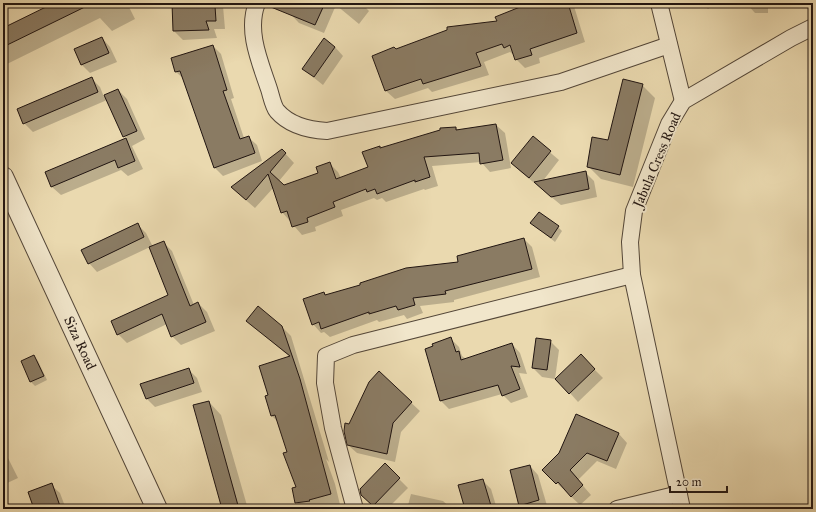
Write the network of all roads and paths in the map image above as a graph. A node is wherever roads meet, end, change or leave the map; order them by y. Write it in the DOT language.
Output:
graph roads {
  1 [pos="257,3"];
  2 [pos="659,3"];
  3 [pos="813,27"];
  4 [pos="669,45"];
  5 [pos="683,101"];
  6 [pos="3,177"];
  7 [pos="632,275"];
  8 [pos="680,501"];
  9 [pos="157,509"];
  10 [pos="355,509"];
  11 [pos="617,509"];
  1 -- 4 [label="street"];
  2 -- 4 [label="street"];
  3 -- 5 [label="street, Jabula Cress Road"];
  4 -- 5 [label="street"];
  5 -- 7 [label="street, Jabula Cress Road"];
  6 -- 9 [label="street, Siza Road"];
  7 -- 8 [label="street, Jabula Cress Road"];
  7 -- 10 [label="street"];
  8 -- 11 [label="street"];
}
